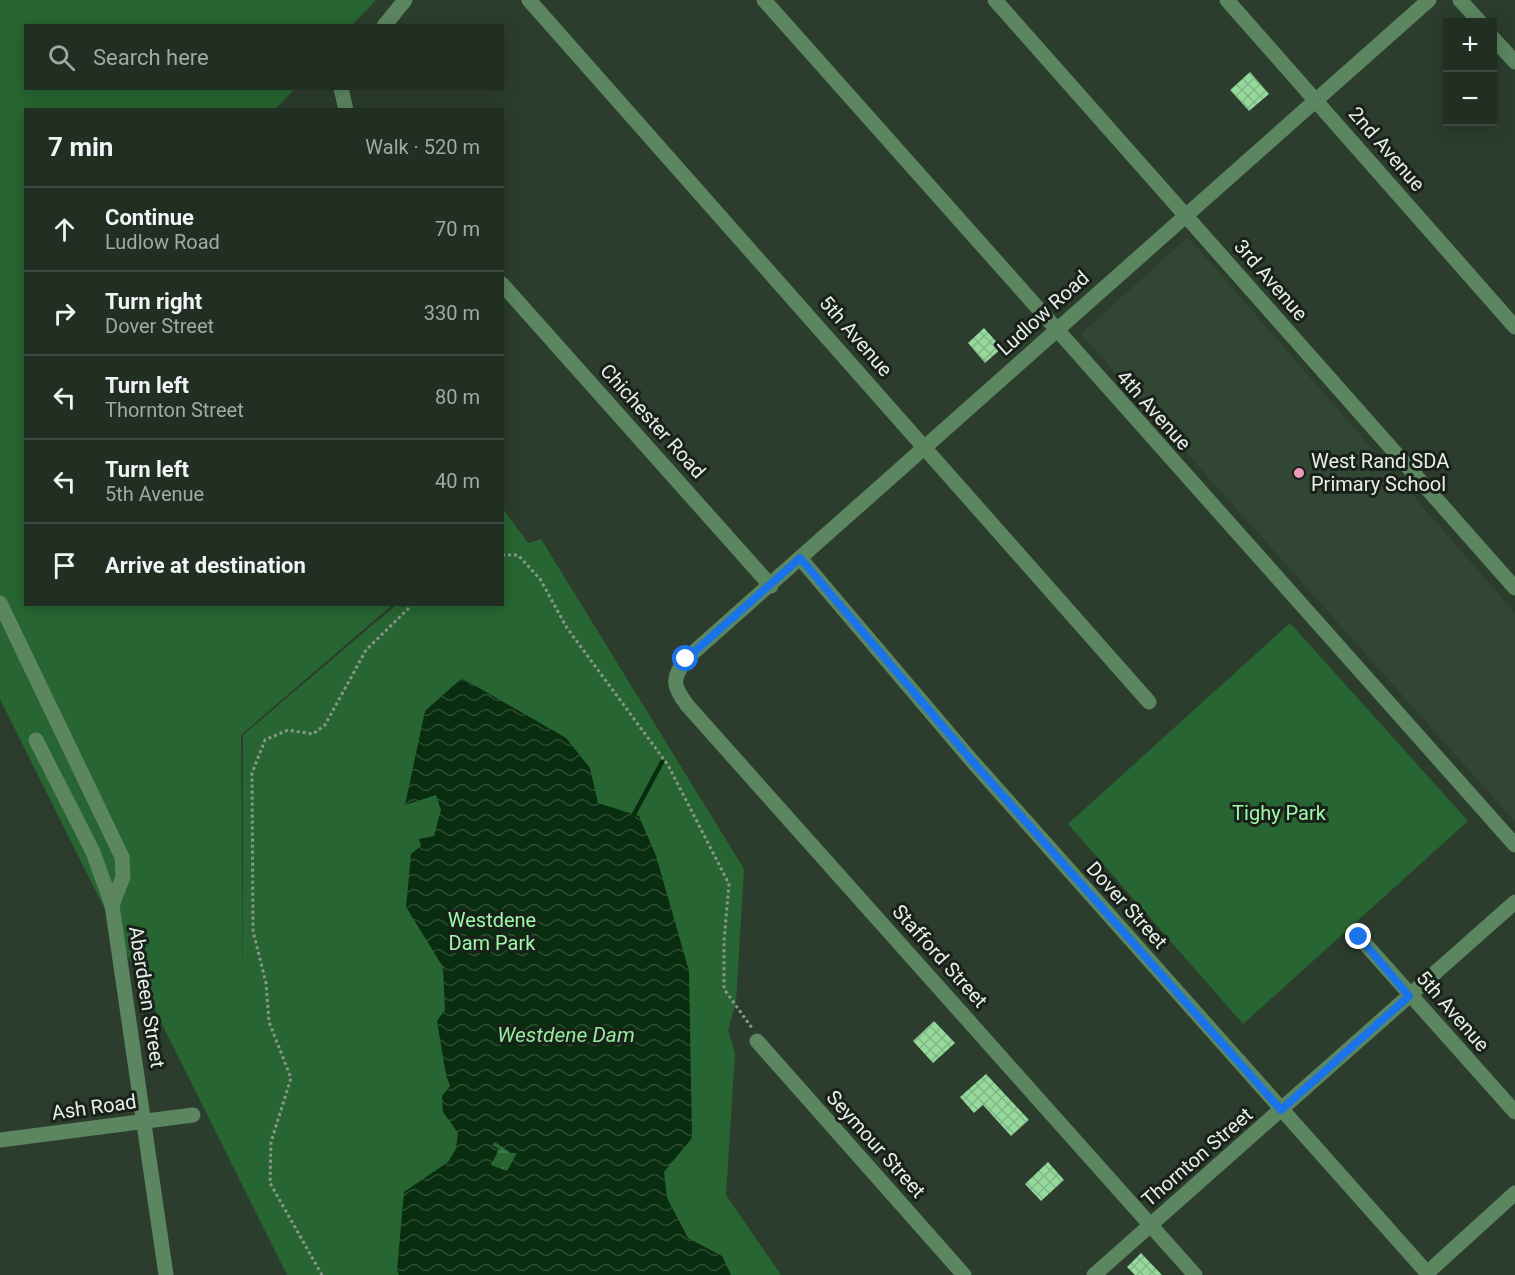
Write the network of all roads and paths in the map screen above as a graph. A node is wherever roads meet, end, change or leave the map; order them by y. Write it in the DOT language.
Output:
graph roads {
  1 [pos="405,0"];
  2 [pos="529,0"];
  3 [pos="764,0"];
  4 [pos="995,0"];
  5 [pos="1227,0"];
  6 [pos="1429,0"];
  7 [pos="1460,0"];
  8 [pos="1476,18"];
  9 [pos="386,24"];
  10 [pos="1497,42"];
  11 [pos="1515,62"];
  12 [pos="341,90"];
  13 [pos="1315,99"];
  14 [pos="346,108"];
  15 [pos="1186,216"];
  16 [pos="504,286"];
  17 [pos="1515,327"];
  18 [pos="1055,331"];
  19 [pos="926,446"];
  20 [pos="504,555"];
  21 [pos="800,558"];
  22 [pos="771,586"];
  23 [pos="1515,588"];
  24 [pos="0,603"];
  25 [pos="411,606"];
  26 [pos="686,659"];
  27 [pos="1149,702"];
  28 [pos="36,740"];
  29 [pos="1515,845"];
  30 [pos="1515,902"];
  31 [pos="112,905"];
  32 [pos="1359,937"];
  33 [pos="1409,996"];
  34 [pos="757,1041"];
  35 [pos="1281,1110"];
  36 [pos="1515,1112"];
  37 [pos="193,1115"];
  38 [pos="145,1121"];
  39 [pos="0,1140"];
  40 [pos="1515,1193"];
  41 [pos="1150,1225"];
  42 [pos="1428,1274"];
  43 [pos="166,1275"];
  44 [pos="322,1275"];
  45 [pos="964,1275"];
  46 [pos="1094,1275"];
  47 [pos="1195,1275"];
  1 -- 9 [label="street"];
  2 -- 19 [label="street, 5th Avenue"];
  3 -- 18 [label="street, 4th Avenue"];
  4 -- 15 [label="street, 3rd Avenue"];
  5 -- 13 [label="street, 2nd Avenue"];
  6 -- 13 [label="street, Ludlow Road"];
  7 -- 8 [label="street"];
  10 -- 11 [label="street"];
  12 -- 14 [label="street"];
  13 -- 15 [label="street, Ludlow Road"];
  13 -- 17 [label="street, 2nd Avenue"];
  15 -- 18 [label="street, Ludlow Road"];
  15 -- 23 [label="street, 3rd Avenue"];
  16 -- 22 [label="street, Chichester Road"];
  18 -- 19 [label="street, Ludlow Road"];
  18 -- 29 [label="street, 4th Avenue"];
  19 -- 21 [label="street, Ludlow Road"];
  19 -- 27 [label="street, 5th Avenue"];
  20 -- 34 [label="path"];
  21 -- 22 [label="street, Ludlow Road"];
  21 -- 35 [label="street, Dover Street"];
  22 -- 26 [label="street, Ludlow Road"];
  24 -- 31 [label="street"];
  25 -- 44 [label="path"];
  26 -- 41 [label="street, Stafford Street"];
  28 -- 31 [label="street, Aberdeen Street"];
  30 -- 33 [label="street, Thornton Street"];
  31 -- 38 [label="street, Aberdeen Street"];
  32 -- 33 [label="street, 5th Avenue"];
  33 -- 35 [label="street, Thornton Street"];
  33 -- 36 [label="street, 5th Avenue"];
  34 -- 45 [label="street, Seymour Street"];
  35 -- 41 [label="street, Thornton Street"];
  35 -- 42 [label="street, Dover Street"];
  37 -- 38 [label="street, Ash Road"];
  38 -- 39 [label="street, Ash Road"];
  38 -- 43 [label="street, Aberdeen Street"];
  40 -- 42 [label="street"];
  41 -- 46 [label="street, Thornton Street"];
  41 -- 47 [label="street, Stafford Street"];
}
